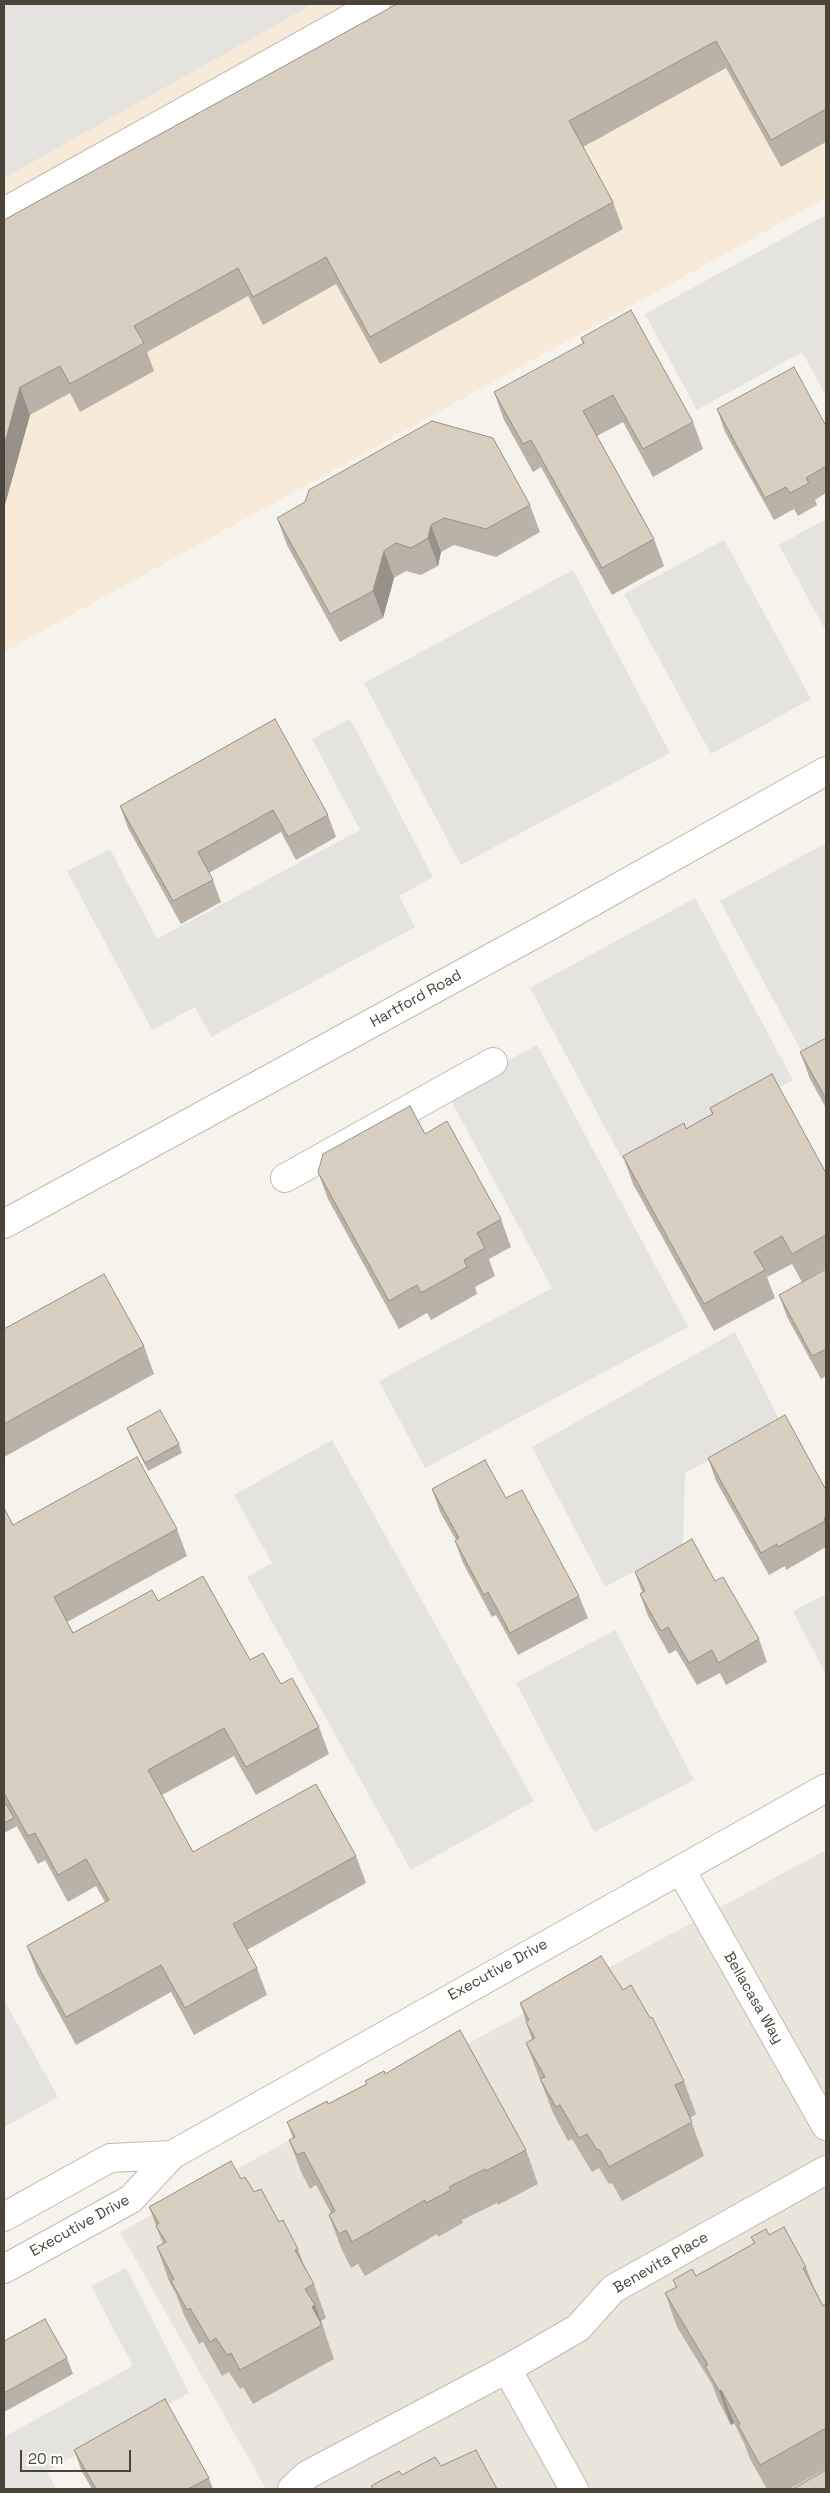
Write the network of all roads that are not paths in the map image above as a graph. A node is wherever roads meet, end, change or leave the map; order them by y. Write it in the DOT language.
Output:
graph roads {
  1 [pos="376,4"];
  2 [pos="4,212"];
  3 [pos="826,771"];
  4 [pos="493,1062"];
  5 [pos="285,1178"];
  6 [pos="4,1224"];
  7 [pos="826,1788"];
  8 [pos="680,1870"];
  9 [pos="826,2126"];
  10 [pos="172,2155"];
  11 [pos="826,2170"];
  12 [pos="4,2217"];
  13 [pos="4,2269"];
  14 [pos="507,2369"];
  15 [pos="292,2489"];
  16 [pos="574,2489"];
  1 -- 2 [label="street"];
  3 -- 6 [label="street, Hartford Road"];
  4 -- 5 [label="street"];
  7 -- 8 [label="street, Executive Drive"];
  8 -- 9 [label="street, Bellacasa Way"];
  8 -- 10 [label="street, Executive Drive"];
  10 -- 12 [label="street, Executive Drive"];
  10 -- 13 [label="street, Executive Drive"];
  11 -- 14 [label="street, Benevita Place"];
  14 -- 15 [label="street, Benevita Place"];
  14 -- 16 [label="street"];
}
